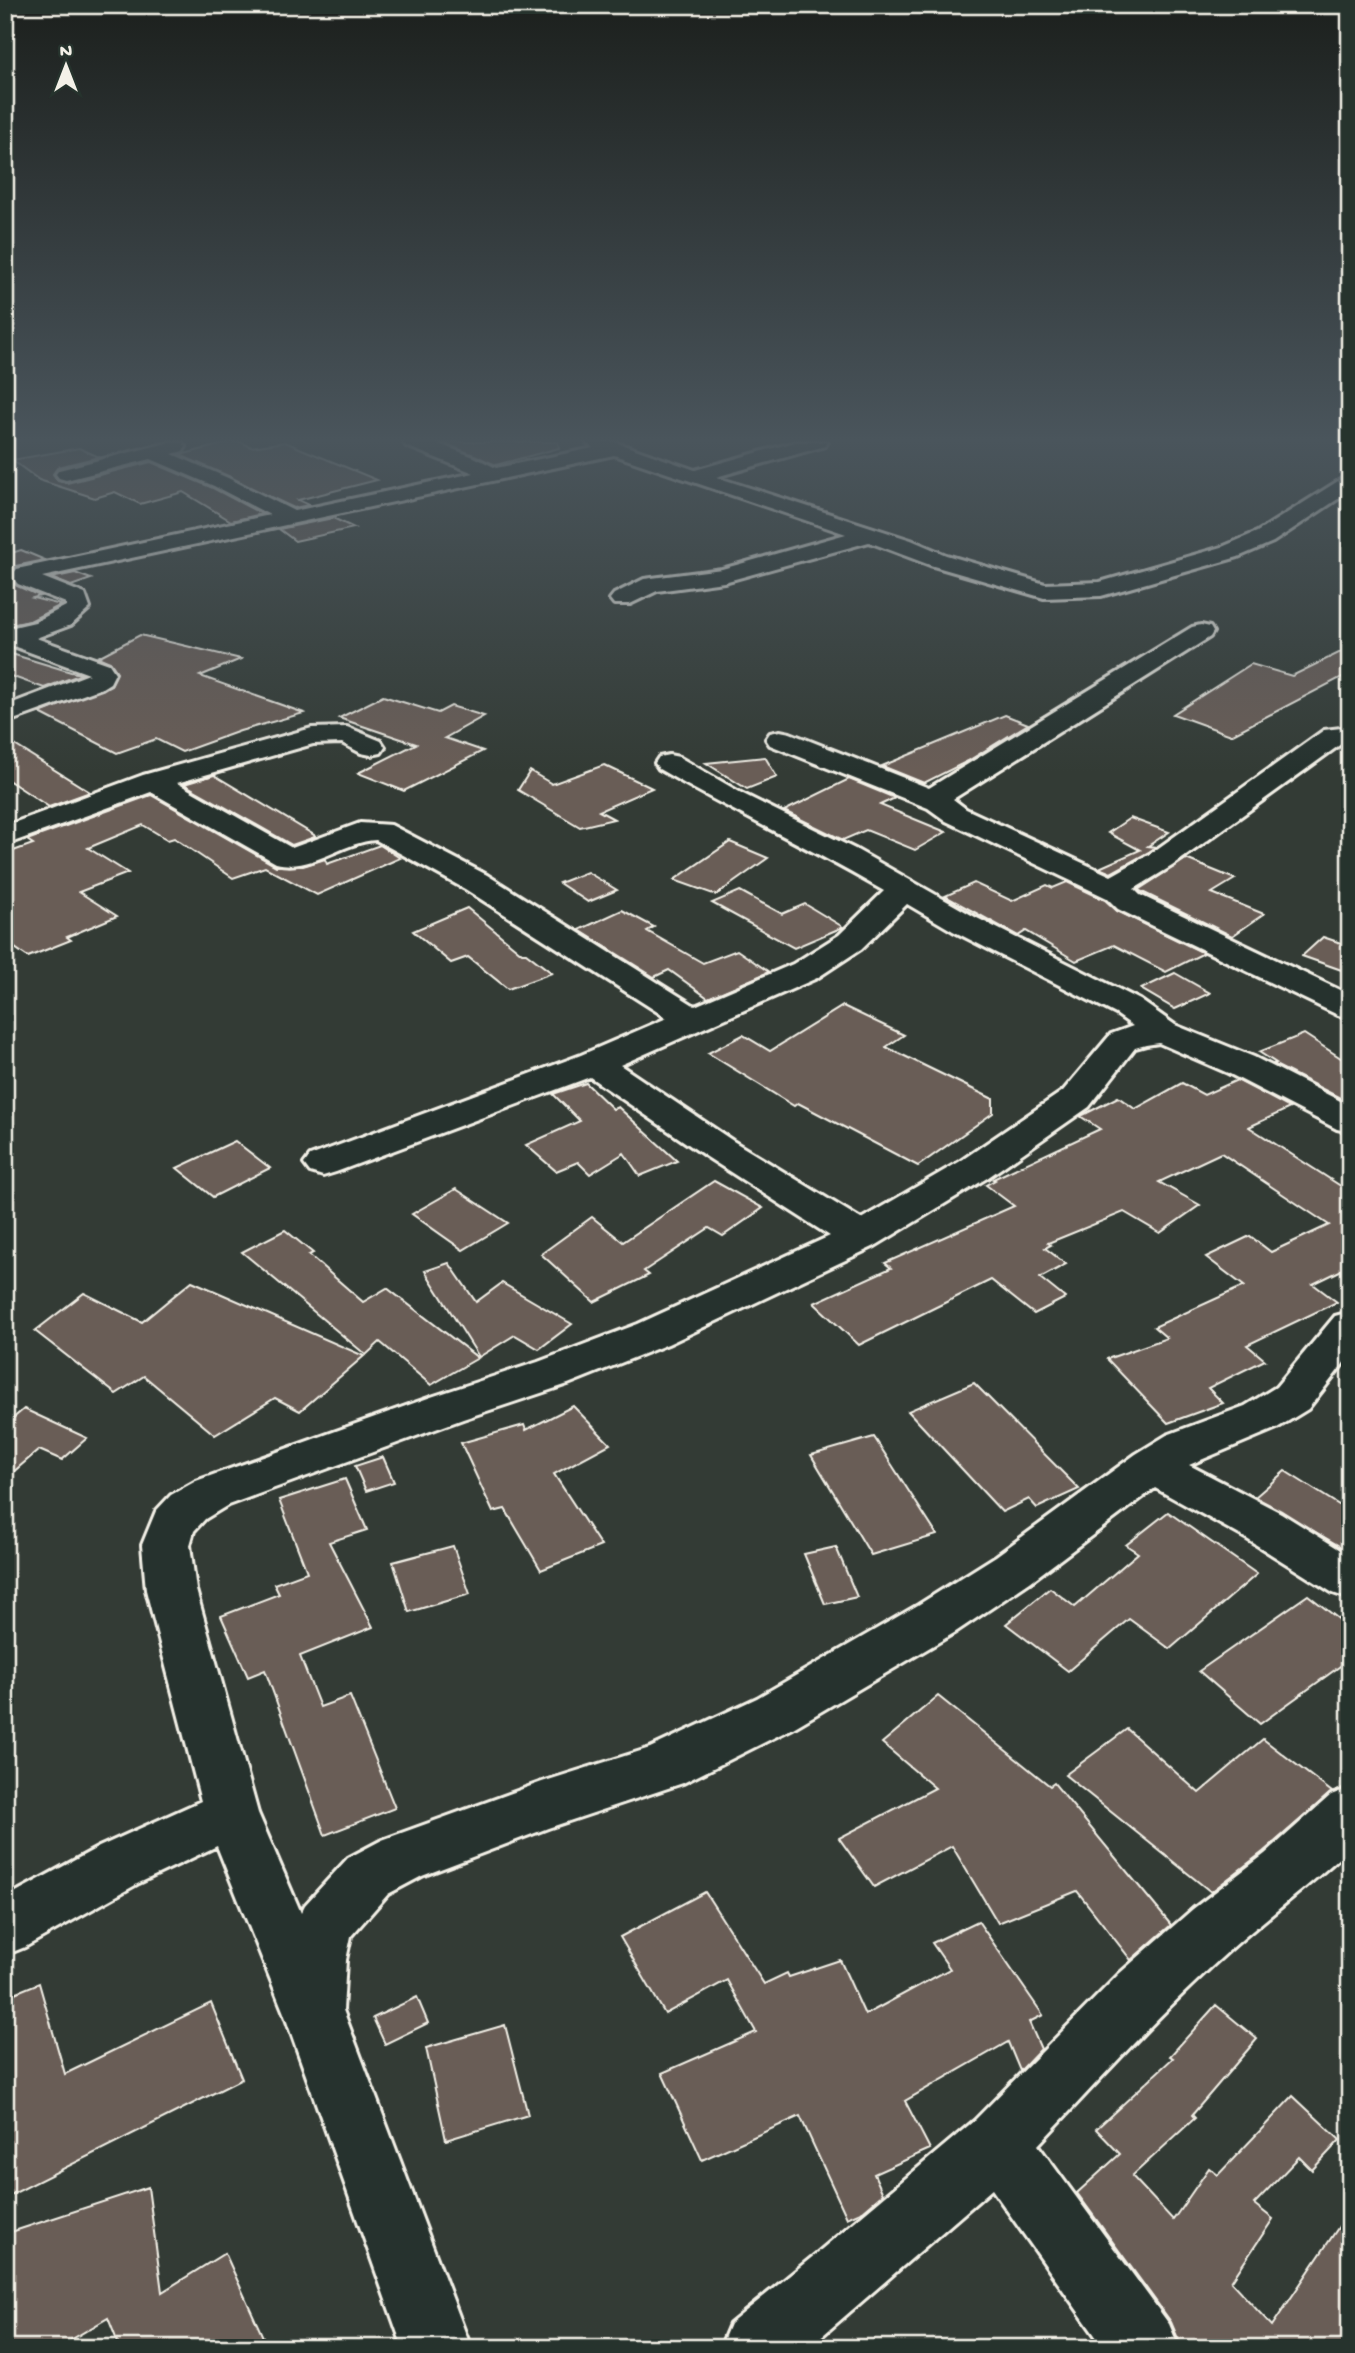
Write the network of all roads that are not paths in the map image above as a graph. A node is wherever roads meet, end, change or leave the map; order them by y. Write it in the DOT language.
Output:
graph roads {
  1 [pos="128,552"];
  2 [pos="807,552"];
  3 [pos="918,552"];
  4 [pos="1230,552"];
  5 [pos="622,599"];
  6 [pos="1201,632"];
  7 [pos="7,636"];
  8 [pos="5,715"];
  9 [pos="1348,733"];
  10 [pos="780,739"];
  11 [pos="371,747"];
  12 [pos="669,763"];
  13 [pos="153,781"];
  14 [pos="939,802"];
  15 [pos="5,836"];
  16 [pos="904,889"];
  17 [pos="1118,891"];
  18 [pos="1350,1007"];
  19 [pos="693,1020"];
  20 [pos="1163,1032"];
  21 [pos="594,1063"];
  22 [pos="1350,1121"];
  23 [pos="323,1164"];
  24 [pos="861,1237"];
  25 [pos="1350,1326"];
  26 [pos="1152,1466"];
  27 [pos="1350,1580"];
  28 [pos="1350,1812"];
  29 [pos="231,1813"];
  30 [pos="5,1928"];
  31 [pos="314,2013"];
  32 [pos="997,2142"];
  33 [pos="437,2348"];
  34 [pos="754,2348"];
  35 [pos="1145,2348"];
  1 -- 7 [label="street"];
  2 -- 5 [label="street"];
  3 -- 4 [label="street"];
  6 -- 14 [label="street"];
  7 -- 8 [label="street"];
  9 -- 17 [label="street"];
  10 -- 14 [label="street"];
  11 -- 13 [label="street"];
  12 -- 16 [label="street"];
  13 -- 15 [label="street"];
  13 -- 19 [label="street"];
  14 -- 17 [label="street"];
  16 -- 19 [label="street"];
  16 -- 20 [label="street"];
  17 -- 18 [label="street"];
  19 -- 21 [label="street"];
  20 -- 22 [label="street"];
  20 -- 24 [label="street"];
  21 -- 23 [label="street"];
  21 -- 24 [label="street"];
  24 -- 29 [label="street"];
  25 -- 26 [label="street"];
  26 -- 27 [label="street"];
  26 -- 31 [label="street"];
  28 -- 32 [label="street"];
  29 -- 30 [label="street"];
  29 -- 31 [label="street"];
  31 -- 33 [label="street"];
  32 -- 34 [label="street"];
  32 -- 35 [label="street"];
}
